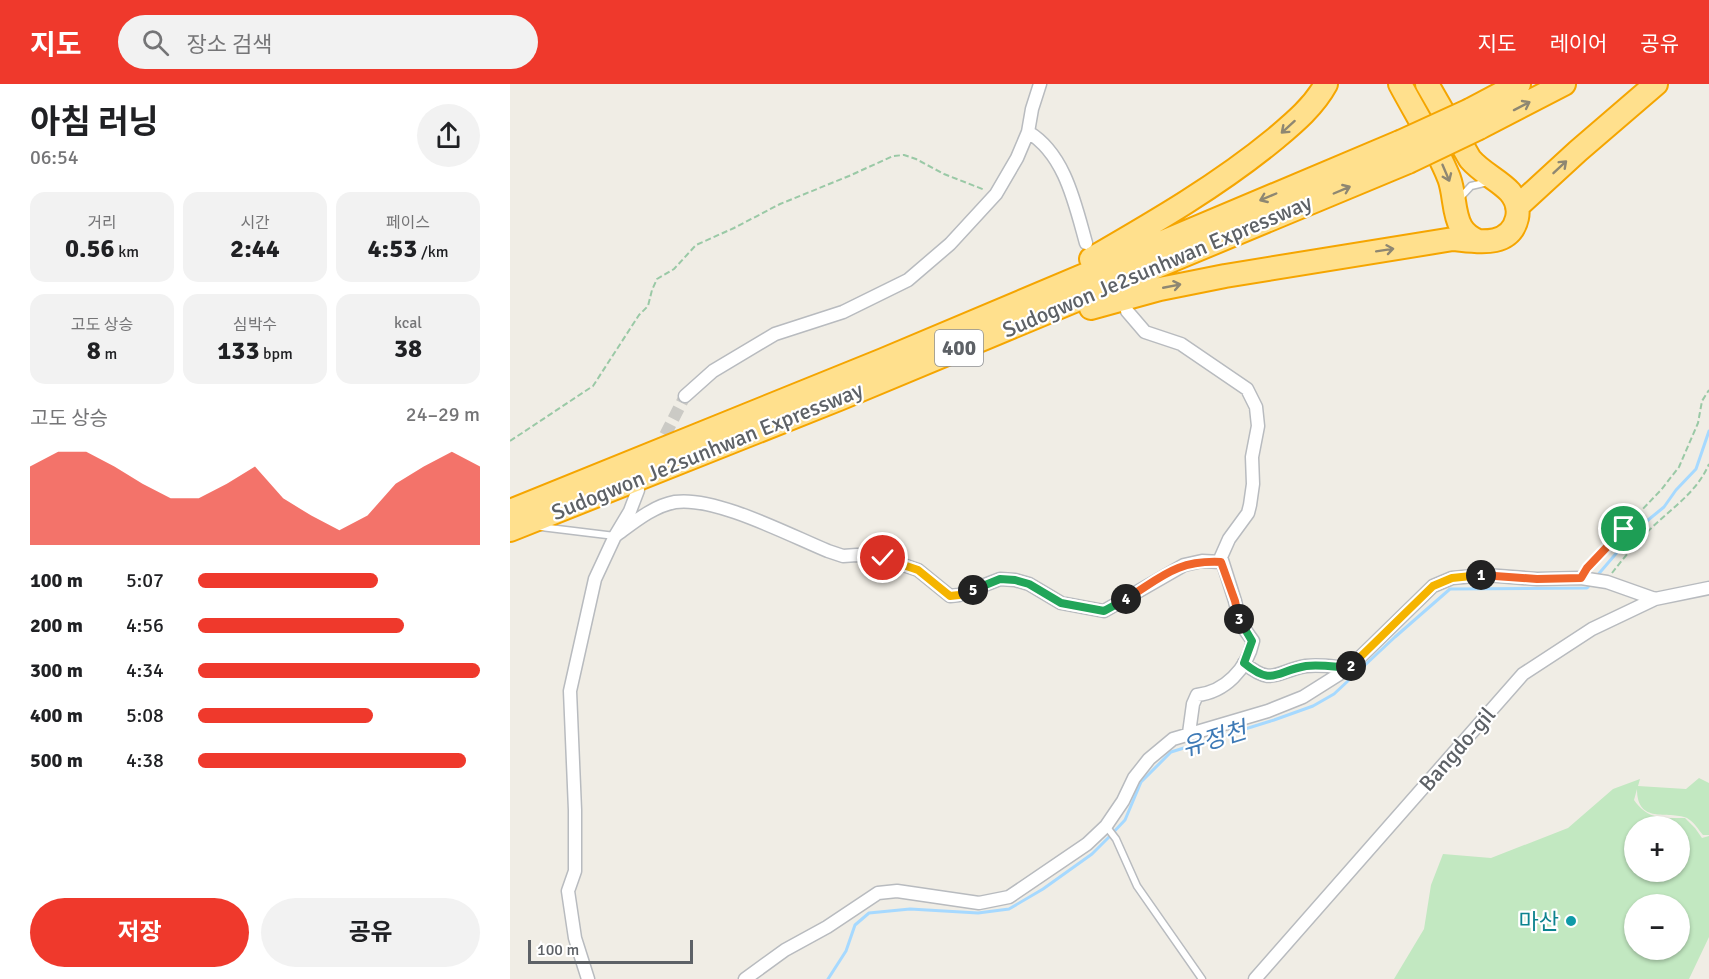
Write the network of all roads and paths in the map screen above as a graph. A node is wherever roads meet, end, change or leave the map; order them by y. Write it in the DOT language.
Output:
graph roads {
  1 [pos="1040,84"];
  2 [pos="1326,84"];
  3 [pos="1400,84"];
  4 [pos="1427,84"];
  5 [pos="1519,84"];
  6 [pos="1564,84"];
  7 [pos="1656,84"];
  8 [pos="1474,119"];
  9 [pos="1028,132"];
  10 [pos="1500,184"];
  11 [pos="996,194"];
  12 [pos="1517,207"];
  13 [pos="1456,210"];
  14 [pos="1478,241"];
  15 [pos="1086,243"];
  16 [pos="1127,311"];
  17 [pos="890,367"];
  18 [pos="1709,390"];
  19 [pos="685,396"];
  20 [pos="510,441"];
  21 [pos="1709,464"];
  22 [pos="638,490"];
  23 [pos="510,511"];
  24 [pos="541,527"];
  25 [pos="510,530"];
  26 [pos="615,536"];
  27 [pos="1221,562"];
  28 [pos="1584,578"];
  29 [pos="1604,581"];
  30 [pos="1709,588"];
  31 [pos="1655,599"];
  32 [pos="1244,663"];
  33 [pos="1349,668"];
  34 [pos="1189,734"];
  35 [pos="1106,826"];
  36 [pos="588,979"];
  37 [pos="746,979"];
  38 [pos="1202,979"];
  39 [pos="1255,979"];
  1 -- 9 [label="street"];
  2 -- 17 [label="highway, one-way"];
  3 -- 13 [label="highway, one-way"];
  4 -- 10 [label="highway"];
  5 -- 8 [label="highway, Sudogwon Je2sunhwan Expressway / 400"];
  8 -- 6 [label="highway, Sudogwon Je2sunhwan Expressway / 400, one-way"];
  12 -- 7 [label="highway, one-way"];
  8 -- 17 [label="highway, Sudogwon Je2sunhwan Expressway / 400, bridge"];
  9 -- 11 [label="street"];
  9 -- 15 [label="street"];
  10 -- 12 [label="highway"];
  10 -- 13 [label="lane"];
  11 -- 19 [label="street"];
  11 -- 20 [label="path"];
  12 -- 14 [label="highway"];
  13 -- 14 [label="highway"];
  17 -- 14 [label="highway, one-way"];
  16 -- 27 [label="street"];
  17 -- 23 [label="highway, Sudogwon Je2sunhwan Expressway / 400"];
  17 -- 25 [label="highway, Sudogwon Je2sunhwan Expressway / 400"];
  18 -- 28 [label="path"];
  21 -- 29 [label="path"];
  22 -- 26 [label="street"];
  24 -- 26 [label="lane"];
  26 -- 27 [label="street"];
  26 -- 36 [label="street"];
  27 -- 32 [label="street"];
  28 -- 29 [label="street"];
  28 -- 33 [label="street"];
  29 -- 31 [label="street"];
  30 -- 31 [label="street, Bangdo-gil"];
  31 -- 39 [label="street, Bangdo-gil"];
  32 -- 33 [label="street"];
  32 -- 34 [label="street"];
  33 -- 34 [label="street"];
  34 -- 35 [label="street"];
  35 -- 37 [label="street"];
  35 -- 38 [label="lane"];
}
